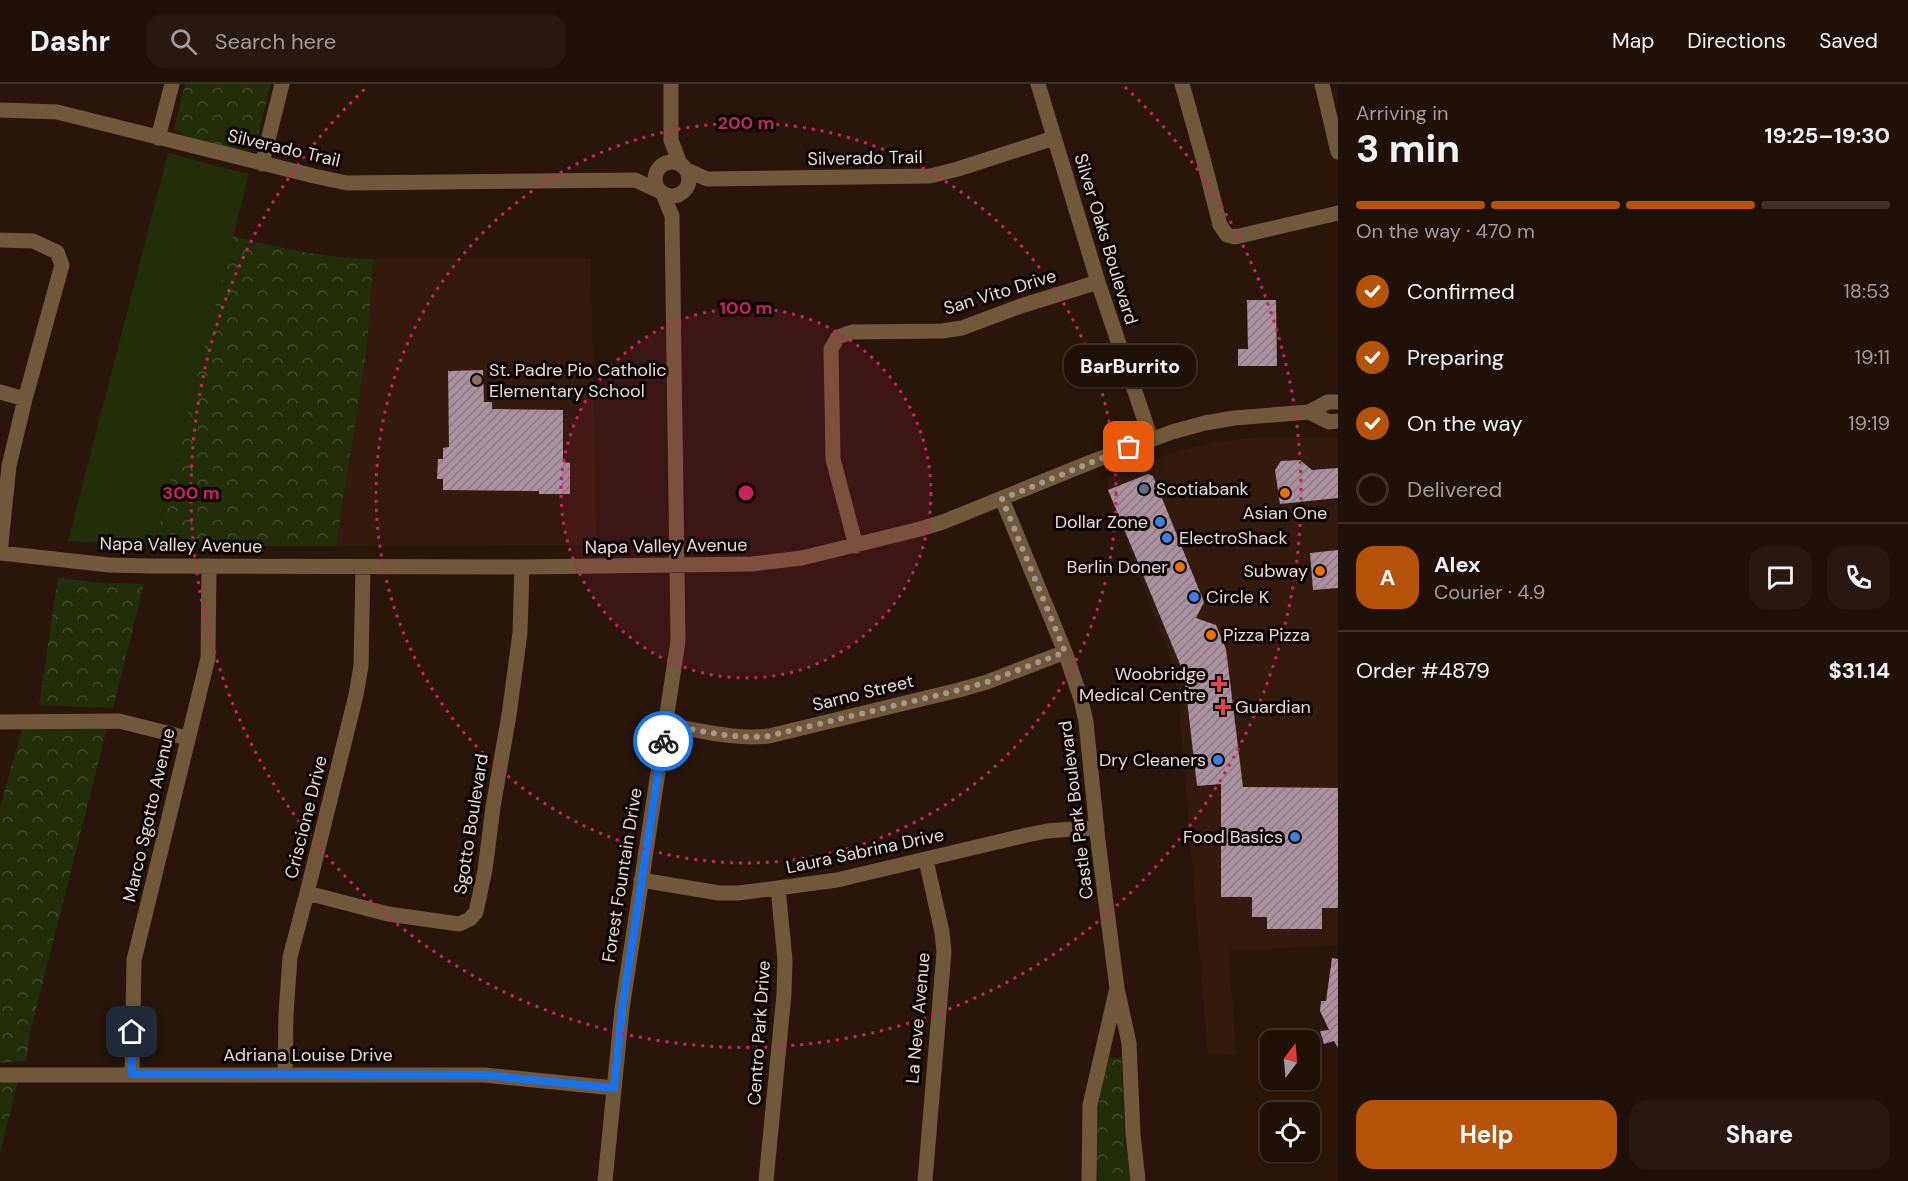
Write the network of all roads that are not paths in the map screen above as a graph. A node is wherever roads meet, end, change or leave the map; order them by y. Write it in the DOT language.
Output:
graph roads {
  1 [pos="172,84"];
  2 [pos="282,84"];
  3 [pos="671,84"];
  4 [pos="1038,84"];
  5 [pos="1182,84"];
  6 [pos="1322,84"];
  7 [pos="0,110"];
  8 [pos="158,138"];
  9 [pos="1054,138"];
  10 [pos="671,140"];
  11 [pos="1338,152"];
  12 [pos="262,164"];
  13 [pos="660,167"];
  14 [pos="683,167"];
  15 [pos="707,179"];
  16 [pos="635,180"];
  17 [pos="684,191"];
  18 [pos="661,192"];
  19 [pos="1338,213"];
  20 [pos="672,216"];
  21 [pos="0,240"];
  22 [pos="1098,282"];
  23 [pos="0,392"];
  24 [pos="25,399"];
  25 [pos="1338,402"];
  26 [pos="1309,412"];
  27 [pos="1338,422"];
  28 [pos="1151,439"];
  29 [pos="1002,499"];
  30 [pos="855,546"];
  31 [pos="0,553"];
  32 [pos="677,565"];
  33 [pos="209,567"];
  34 [pos="363,567"];
  35 [pos="522,567"];
  36 [pos="1065,652"];
  37 [pos="0,722"];
  38 [pos="666,725"];
  39 [pos="187,738"];
  40 [pos="1096,827"];
  41 [pos="926,860"];
  42 [pos="641,880"];
  43 [pos="778,888"];
  44 [pos="307,893"];
  45 [pos="1117,988"];
  46 [pos="132,1074"];
  47 [pos="0,1075"];
  48 [pos="285,1075"];
  49 [pos="614,1088"];
  50 [pos="605,1181"];
  51 [pos="766,1181"];
  52 [pos="925,1181"];
  53 [pos="1089,1181"];
  54 [pos="1138,1181"];
  1 -- 8 [label="street"];
  2 -- 12 [label="street"];
  3 -- 10 [label="street"];
  4 -- 9 [label="street, Silver Oaks Boulevard"];
  5 -- 19 [label="street"];
  6 -- 11 [label="street"];
  7 -- 8 [label="street, Silverado Trail"];
  8 -- 12 [label="street, Silverado Trail"];
  9 -- 15 [label="street, Silverado Trail"];
  9 -- 22 [label="street, Silver Oaks Boulevard"];
  10 -- 13 [label="street"];
  10 -- 14 [label="street"];
  12 -- 16 [label="street, Silverado Trail"];
  13 -- 14 [label="street"];
  13 -- 16 [label="street, Silverado Trail"];
  13 -- 18 [label="street"];
  14 -- 15 [label="street, Silverado Trail"];
  14 -- 17 [label="street"];
  15 -- 17 [label="street, Silverado Trail"];
  16 -- 18 [label="street, Silverado Trail"];
  17 -- 18 [label="street"];
  17 -- 20 [label="street, Forest Fountain Drive"];
  18 -- 20 [label="street, Forest Fountain Drive"];
  20 -- 32 [label="street, Forest Fountain Drive"];
  21 -- 24 [label="street"];
  22 -- 28 [label="street, Silver Oaks Boulevard"];
  22 -- 30 [label="street, San Vito Drive"];
  23 -- 24 [label="street"];
  24 -- 31 [label="street"];
  25 -- 26 [label="street, Napa Valley Avenue"];
  26 -- 27 [label="street, Napa Valley Avenue"];
  26 -- 28 [label="street, Napa Valley Avenue"];
  28 -- 29 [label="street, Napa Valley Avenue"];
  29 -- 30 [label="street, Napa Valley Avenue"];
  29 -- 36 [label="street, Castle Park Boulevard"];
  30 -- 32 [label="street, Napa Valley Avenue"];
  31 -- 33 [label="street, Napa Valley Avenue"];
  32 -- 35 [label="street, Napa Valley Avenue"];
  32 -- 38 [label="street, Forest Fountain Drive"];
  33 -- 34 [label="street, Napa Valley Avenue"];
  33 -- 39 [label="street, Marco Sgotto Avenue"];
  34 -- 35 [label="street, Napa Valley Avenue"];
  34 -- 44 [label="street, Criscione Drive"];
  35 -- 44 [label="street, Sgotto Boulevard"];
  36 -- 38 [label="street, Sarno Street"];
  36 -- 40 [label="street, Castle Park Boulevard"];
  37 -- 39 [label="street"];
  38 -- 42 [label="street, Forest Fountain Drive"];
  39 -- 46 [label="street, Marco Sgotto Avenue"];
  40 -- 41 [label="street, Laura Sabrina Drive"];
  40 -- 45 [label="street, Castle Park Boulevard"];
  41 -- 43 [label="street, Laura Sabrina Drive"];
  41 -- 52 [label="street, La Neve Avenue"];
  42 -- 43 [label="street, Laura Sabrina Drive"];
  42 -- 49 [label="street, Forest Fountain Drive"];
  43 -- 51 [label="street, Centro Park Drive"];
  44 -- 48 [label="street, Criscione Drive"];
  45 -- 53 [label="street, Castle Park Boulevard"];
  45 -- 54 [label="street, Castle Park Boulevard"];
  46 -- 47 [label="street, Adriana Louise Drive"];
  46 -- 48 [label="street, Adriana Louise Drive"];
  48 -- 49 [label="street, Adriana Louise Drive"];
  49 -- 50 [label="street, Forest Fountain Drive"];
}
